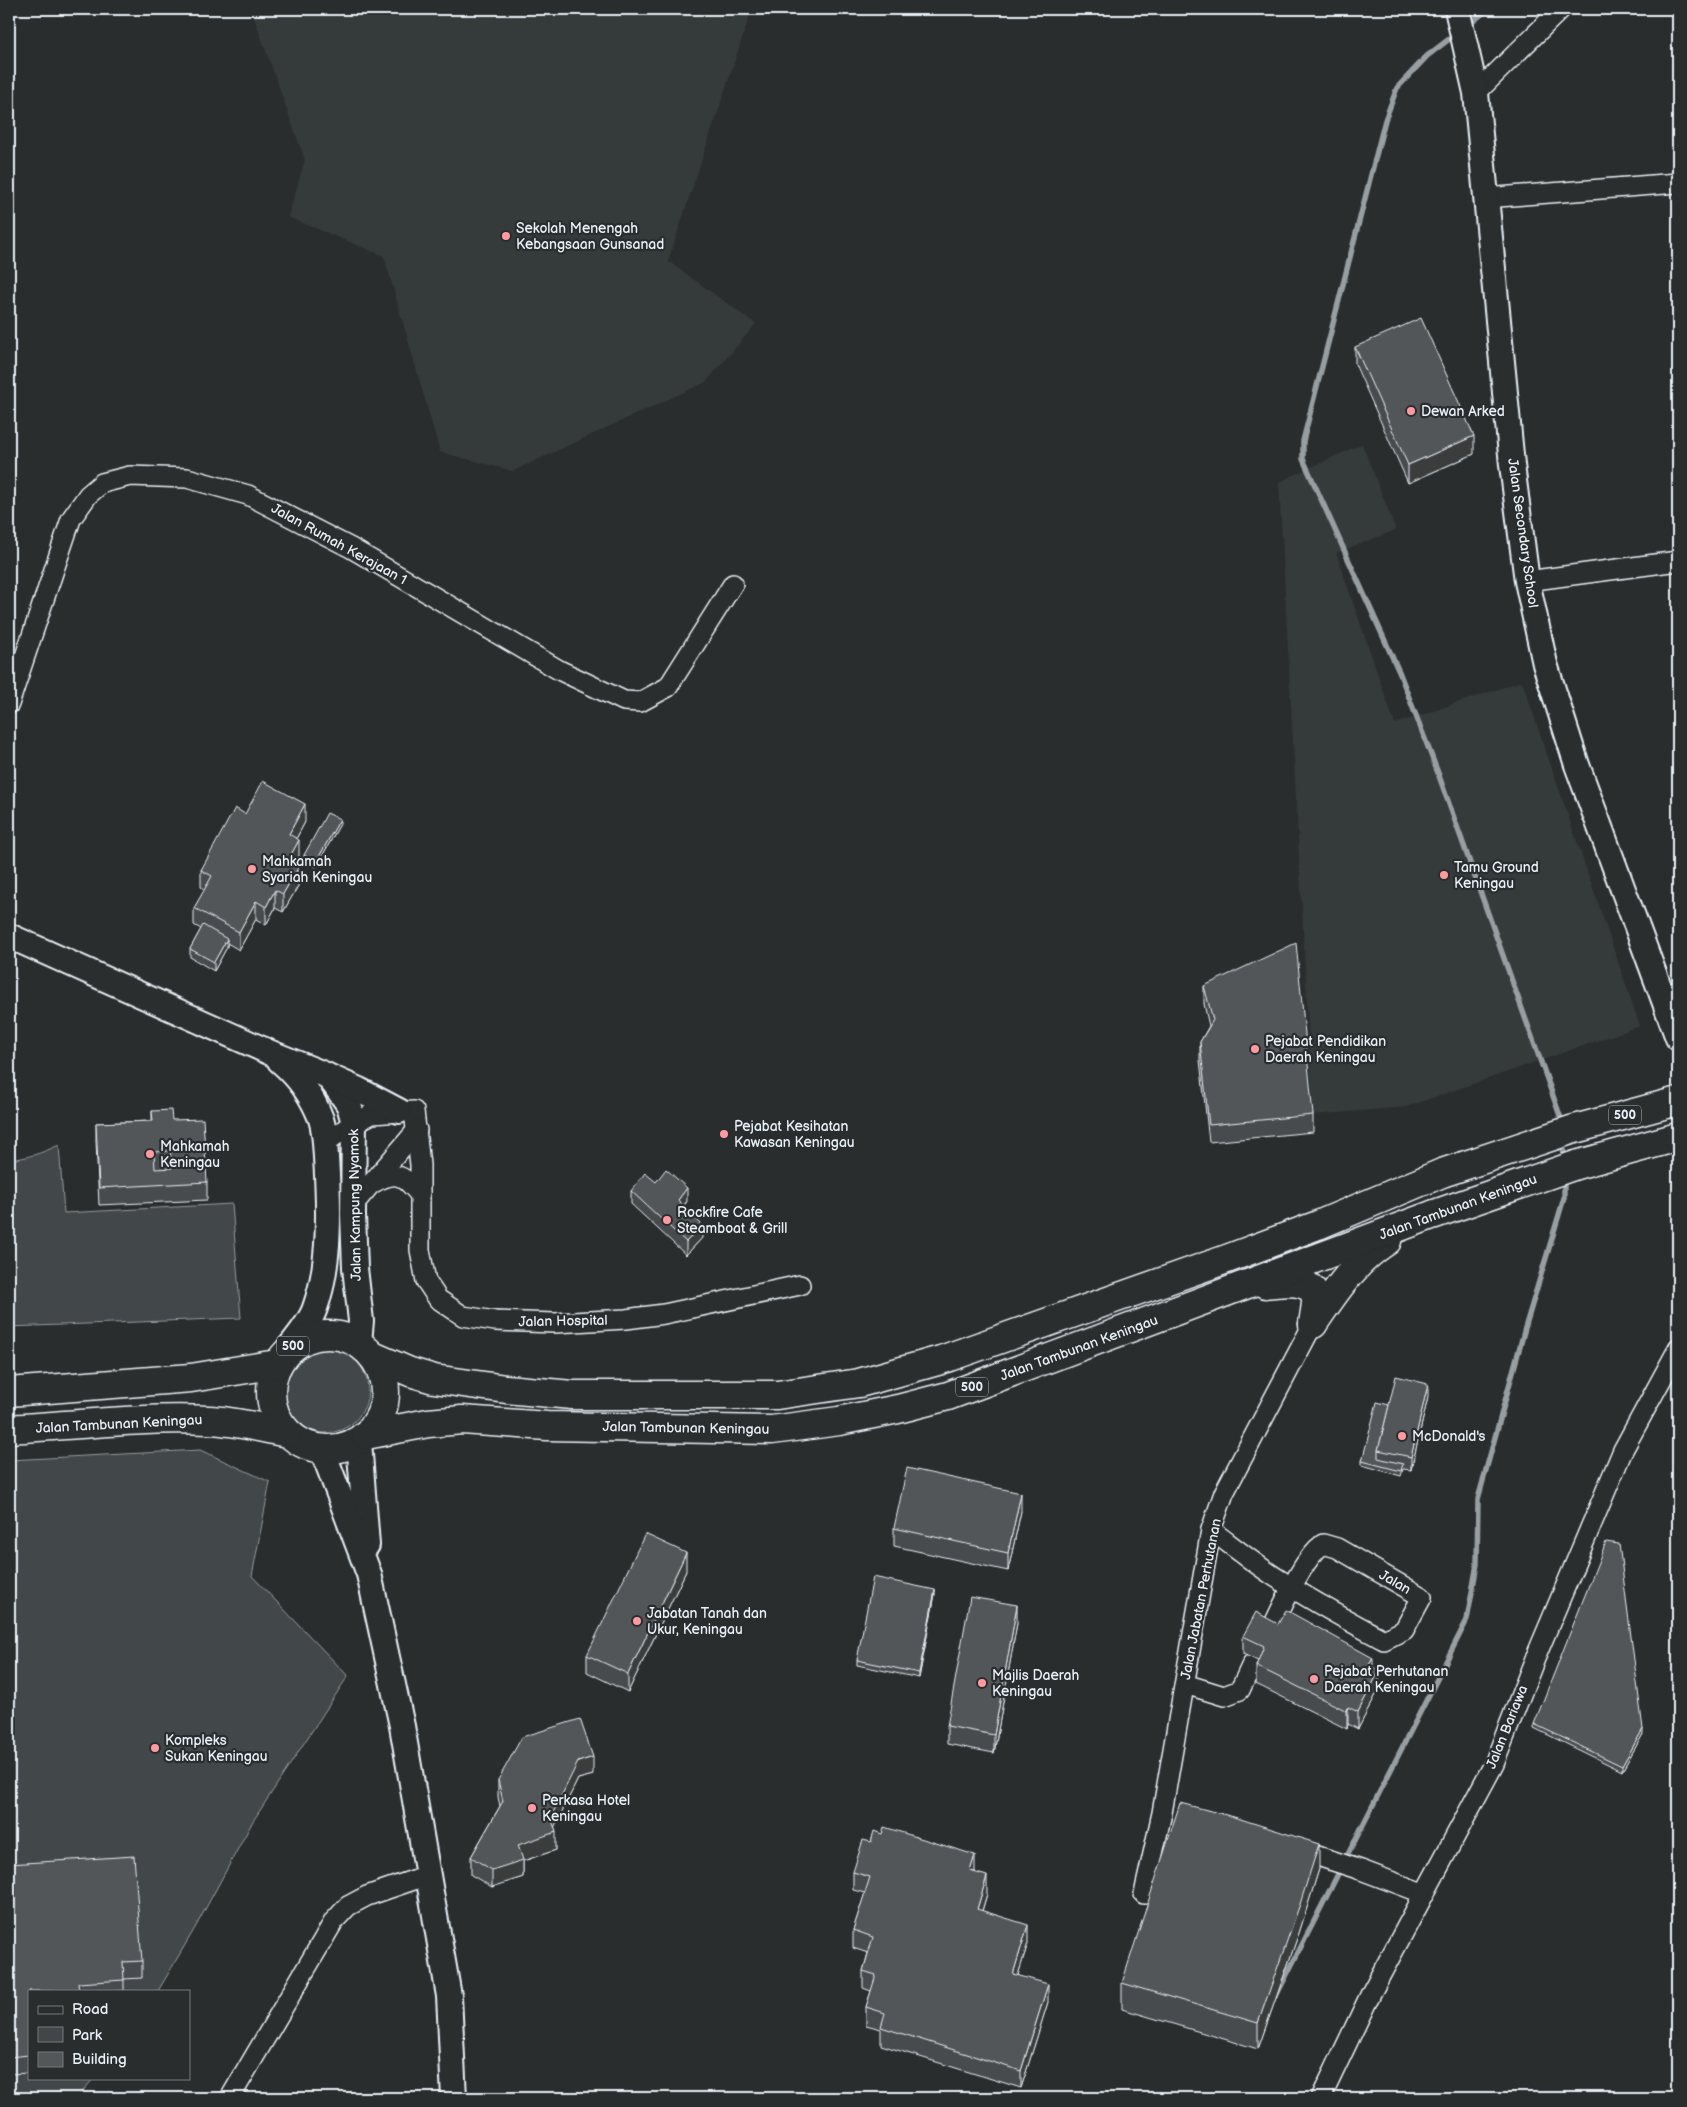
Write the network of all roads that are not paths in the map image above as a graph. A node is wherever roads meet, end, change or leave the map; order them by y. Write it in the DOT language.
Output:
graph roads {
  1 [pos="1457,9"];
  2 [pos="1561,9"];
  3 [pos="1474,82"];
  4 [pos="1678,183"];
  5 [pos="1485,198"];
  6 [pos="1678,561"];
  7 [pos="1527,581"];
  8 [pos="733,584"];
  9 [pos="9,704"];
  10 [pos="9,936"];
  11 [pos="1678,1038"];
  12 [pos="271,1053"];
  13 [pos="326,1075"];
  14 [pos="1678,1100"];
  15 [pos="410,1117"];
  16 [pos="354,1124"];
  17 [pos="1678,1137"];
  18 [pos="325,1143"];
  19 [pos="372,1182"];
  20 [pos="420,1195"];
  21 [pos="353,1205"];
  22 [pos="1432,1215"];
  23 [pos="800,1285"];
  24 [pos="1243,1287"];
  25 [pos="1313,1324"];
  26 [pos="366,1349"];
  27 [pos="1678,1349"];
  28 [pos="282,1357"];
  29 [pos="9,1392"];
  30 [pos="9,1429"];
  31 [pos="288,1434"];
  32 [pos="363,1438"];
  33 [pos="322,1449"];
  34 [pos="1211,1530"];
  35 [pos="369,1574"];
  36 [pos="1292,1588"];
  37 [pos="1271,1630"];
  38 [pos="1252,1664"];
  39 [pos="1185,1684"];
  40 [pos="1278,1844"];
  41 [pos="428,1875"];
  42 [pos="1144,1894"];
  43 [pos="1425,1894"];
  44 [pos="230,2098"];
  45 [pos="454,2098"];
  46 [pos="1321,2098"];
  1 -- 3 [label="street, Jalan Secondary School"];
  2 -- 3 [label="street"];
  3 -- 5 [label="street, Jalan Secondary School"];
  4 -- 5 [label="street"];
  5 -- 7 [label="street, Jalan Secondary School"];
  6 -- 7 [label="street"];
  7 -- 11 [label="street, Jalan Secondary School"];
  8 -- 9 [label="street, Jalan Rumah Kerajaan 1"];
  10 -- 12 [label="street, Jalan Kampung Nyamok"];
  12 -- 13 [label="street, Jalan Kampung Nyamok"];
  12 -- 18 [label="street, Jalan Kampung Nyamok"];
  13 -- 15 [label="street"];
  13 -- 16 [label="street, Jalan Kampung Nyamok"];
  14 -- 26 [label="main road, 500"];
  15 -- 16 [label="street"];
  15 -- 19 [label="street"];
  15 -- 20 [label="street, Jalan Hospital"];
  16 -- 18 [label="street"];
  16 -- 21 [label="street, Jalan Kampung Nyamok"];
  17 -- 22 [label="main road, Jalan Tambunan Keningau / 500"];
  18 -- 28 [label="street, Jalan Kampung Nyamok"];
  19 -- 20 [label="street"];
  19 -- 21 [label="street"];
  20 -- 23 [label="street, Jalan Hospital"];
  21 -- 26 [label="street, Jalan Kampung Nyamok"];
  22 -- 24 [label="main road, Jalan Tambunan Keningau / 500"];
  22 -- 25 [label="main road"];
  24 -- 25 [label="main road"];
  24 -- 32 [label="main road, Jalan Tambunan Keningau / 500"];
  25 -- 34 [label="street, Jalan Jabatan Perhutanan"];
  26 -- 28 [label="main road, 500"];
  26 -- 32 [label="main road"];
  27 -- 43 [label="street, Jalan Bariawa"];
  28 -- 29 [label="main road, 500"];
  28 -- 31 [label="main road, 500"];
  30 -- 31 [label="main road, Jalan Tambunan Keningau / 500"];
  31 -- 33 [label="main road, 500"];
  32 -- 33 [label="main road, 500"];
  32 -- 35 [label="street"];
  33 -- 35 [label="street"];
  34 -- 36 [label="street, Jalan"];
  34 -- 39 [label="street, Jalan Jabatan Perhutanan"];
  35 -- 41 [label="street"];
  36 -- 36 [label="street, Jalan"];
  36 -- 37 [label="street"];
  38 -- 39 [label="street"];
  39 -- 42 [label="street, Jalan Jabatan Perhutanan"];
  40 -- 43 [label="street"];
  41 -- 44 [label="street"];
  41 -- 45 [label="street"];
  43 -- 46 [label="street, Jalan Bariawa"];
}
